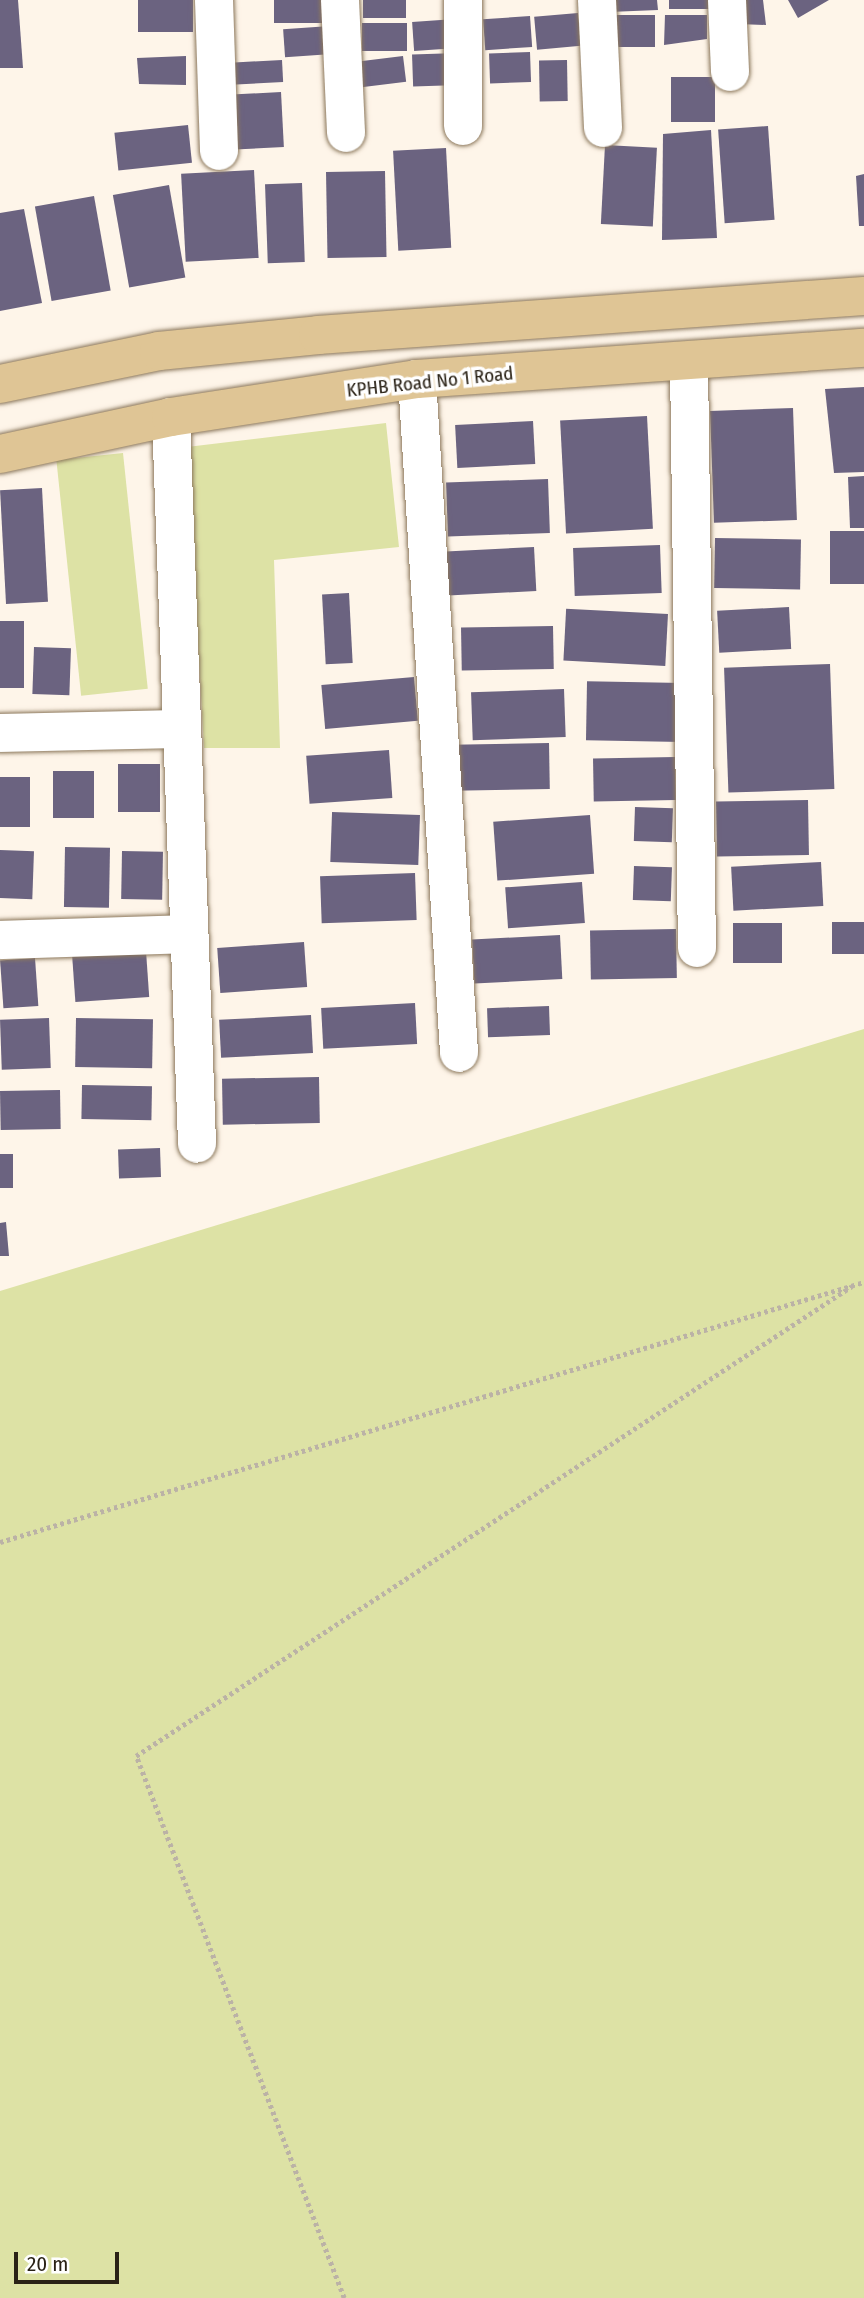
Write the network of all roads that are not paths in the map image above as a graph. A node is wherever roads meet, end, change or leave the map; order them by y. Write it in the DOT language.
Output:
graph roads {
  1 [pos="214,0"];
  2 [pos="340,0"];
  3 [pos="463,0"];
  4 [pos="597,0"];
  5 [pos="727,0"];
  6 [pos="730,72"];
  7 [pos="464,126"];
  8 [pos="603,128"];
  9 [pos="346,132"];
  10 [pos="219,151"];
  11 [pos="864,296"];
  12 [pos="864,348"];
  13 [pos="689,363"];
  14 [pos="417,379"];
  15 [pos="0,384"];
  16 [pos="171,417"];
  17 [pos="0,454"];
  18 [pos="181,729"];
  19 [pos="0,733"];
  20 [pos="188,934"];
  21 [pos="0,940"];
  22 [pos="697,948"];
  23 [pos="459,1053"];
  24 [pos="197,1144"];
  1 -- 10 [label="street"];
  2 -- 9 [label="street"];
  3 -- 7 [label="street"];
  4 -- 8 [label="street"];
  5 -- 6 [label="street"];
  11 -- 15 [label="main road"];
  12 -- 13 [label="main road, KPHB Road No 1 Road"];
  13 -- 14 [label="main road, KPHB Road No 1 Road"];
  13 -- 22 [label="street"];
  14 -- 16 [label="main road, KPHB Road No 1 Road"];
  14 -- 23 [label="street"];
  16 -- 17 [label="main road, KPHB Road No 1 Road"];
  16 -- 18 [label="street"];
  18 -- 19 [label="street"];
  18 -- 20 [label="street"];
  20 -- 21 [label="street"];
  20 -- 24 [label="street"];
}
